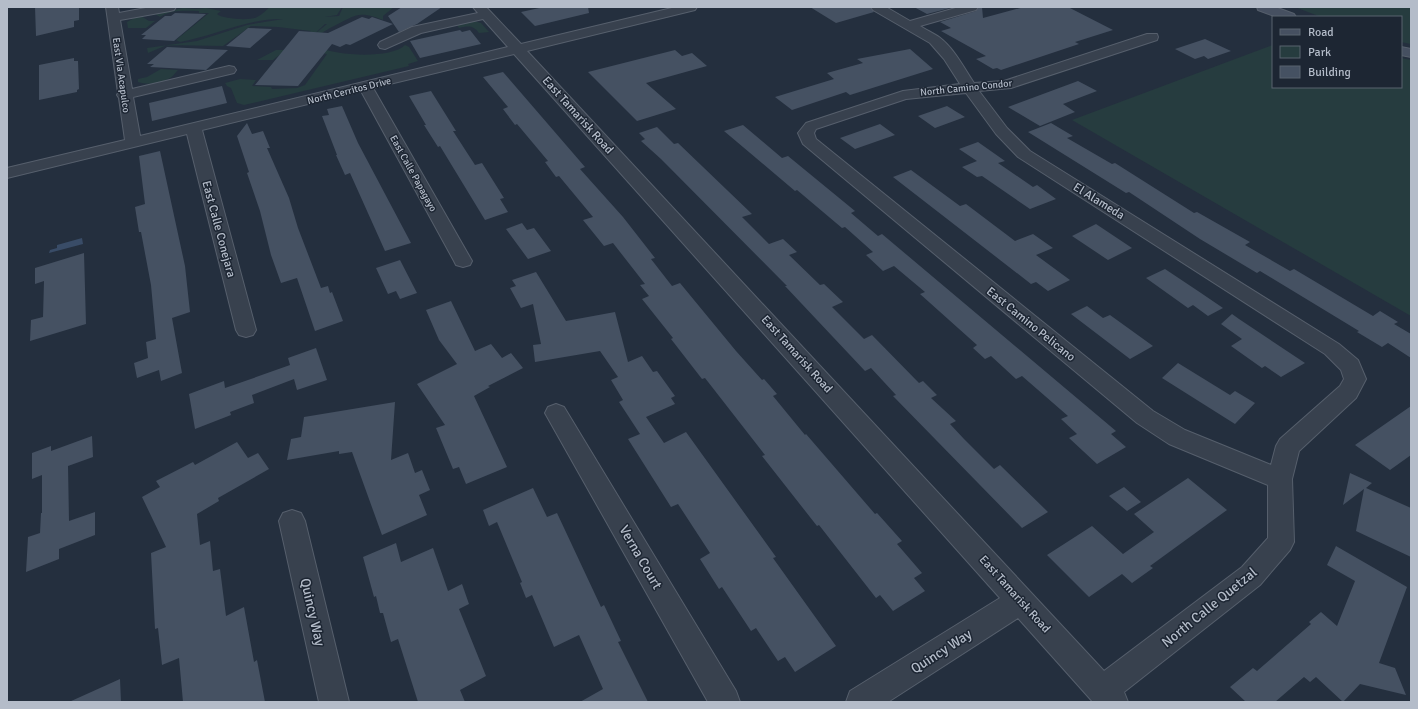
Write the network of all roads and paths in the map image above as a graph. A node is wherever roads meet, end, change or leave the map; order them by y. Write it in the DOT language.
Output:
graph roads {
  1 [pos="170,7"];
  2 [pos="691,7"];
  3 [pos="877,7"];
  4 [pos="972,7"];
  5 [pos="1263,7"];
  6 [pos="483,11"];
  7 [pos="113,13"];
  8 [pos="1286,16"];
  9 [pos="909,25"];
  10 [pos="1152,37"];
  11 [pos="385,45"];
  12 [pos="518,49"];
  13 [pos="229,70"];
  14 [pos="365,86"];
  15 [pos="970,88"];
  16 [pos="124,95"];
  17 [pos="193,128"];
  18 [pos="806,134"];
  19 [pos="133,142"];
  20 [pos="7,173"];
  21 [pos="463,261"];
  22 [pos="246,330"];
  23 [pos="1350,366"];
  24 [pos="556,413"];
  25 [pos="1280,479"];
  26 [pos="292,522"];
  27 [pos="1021,600"];
  28 [pos="1108,696"];
  29 [pos="334,702"];
  30 [pos="725,702"];
  31 [pos="861,702"];
  1 -- 7 [label="street"];
  2 -- 12 [label="street, North Cerritos Drive"];
  3 -- 9 [label="street, El Alameda"];
  4 -- 9 [label="street"];
  5 -- 8 [label="street"];
  6 -- 11 [label="street"];
  6 -- 12 [label="street, East Tamarisk Road"];
  7 -- 16 [label="street, East Via Acapulco"];
  9 -- 15 [label="street, El Alameda"];
  10 -- 15 [label="street, North Camino Condor"];
  12 -- 14 [label="street, North Cerritos Drive"];
  12 -- 27 [label="street, East Tamarisk Road"];
  13 -- 16 [label="street"];
  14 -- 17 [label="street, North Cerritos Drive"];
  14 -- 21 [label="street, East Calle Papagayo"];
  15 -- 18 [label="street, North Camino Condor"];
  15 -- 23 [label="street, El Alameda"];
  16 -- 19 [label="street, East Via Acapulco"];
  17 -- 19 [label="street, North Cerritos Drive"];
  17 -- 22 [label="street, East Calle Conejara"];
  18 -- 25 [label="street, East Camino Pelicano"];
  19 -- 20 [label="street, North Cerritos Drive"];
  23 -- 25 [label="street, North Calle Quetzal"];
  24 -- 30 [label="street, Verna Court"];
  25 -- 28 [label="street, North Calle Quetzal"];
  26 -- 29 [label="street, Quincy Way"];
  27 -- 28 [label="street, East Tamarisk Road"];
  27 -- 31 [label="street, Quincy Way"];
}
